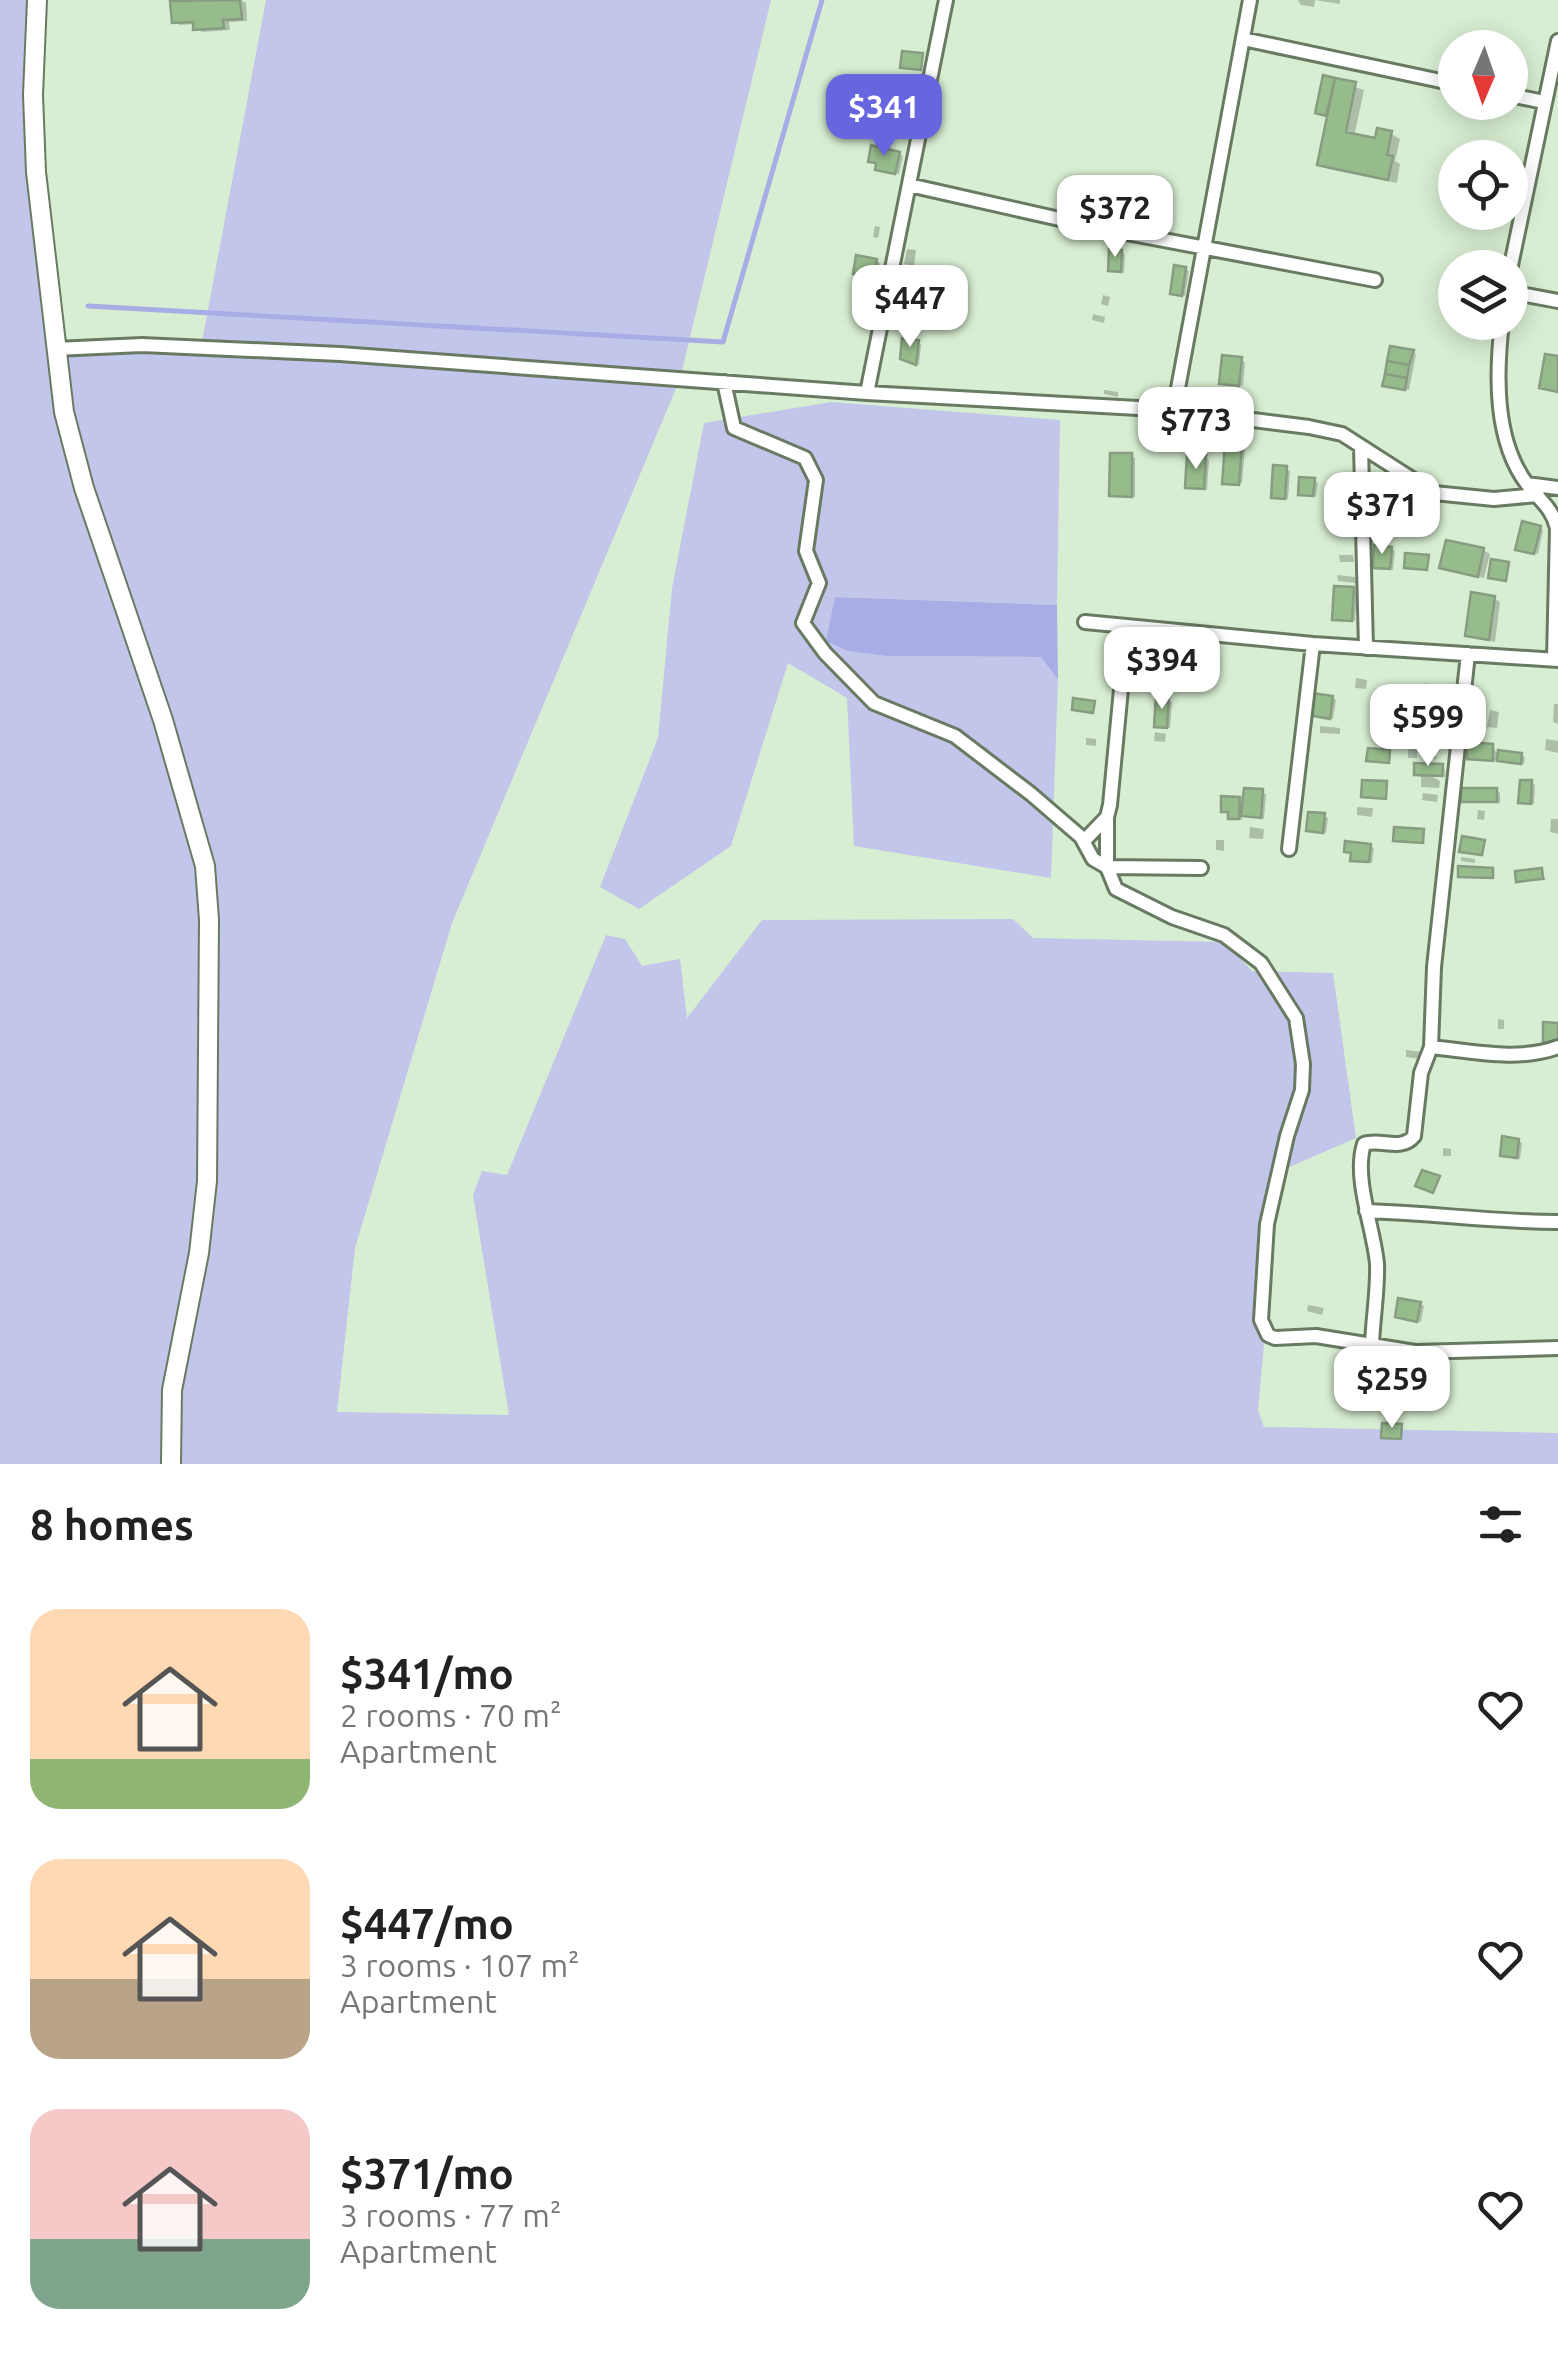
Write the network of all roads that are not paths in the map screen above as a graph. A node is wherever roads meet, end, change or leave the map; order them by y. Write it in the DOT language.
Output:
graph roads {
  1 [pos="37,0"];
  2 [pos="946,0"];
  3 [pos="1250,0"];
  4 [pos="1243,39"];
  5 [pos="1558,41"];
  6 [pos="1438,80"];
  7 [pos="1528,99"];
  8 [pos="1544,102"];
  9 [pos="910,185"];
  10 [pos="1204,247"];
  11 [pos="1514,250"];
  12 [pos="1375,280"];
  13 [pos="1528,296"];
  14 [pos="1558,302"];
  15 [pos="1501,340"];
  16 [pos="54,349"];
  17 [pos="724,382"];
  18 [pos="867,393"];
  19 [pos="1174,410"];
  20 [pos="1360,446"];
  21 [pos="1526,484"];
  22 [pos="1558,488"];
  23 [pos="1538,496"];
  24 [pos="1085,622"];
  25 [pos="1127,626"];
  26 [pos="1313,644"];
  27 [pos="1366,648"];
  28 [pos="1468,654"];
  29 [pos="1556,659"];
  30 [pos="1108,816"];
  31 [pos="1084,841"];
  32 [pos="1288,849"];
  33 [pos="1107,867"];
  34 [pos="1201,868"];
  35 [pos="1430,1047"];
  36 [pos="1558,1047"];
  37 [pos="1366,1211"];
  38 [pos="1558,1222"];
  39 [pos="1372,1344"];
  40 [pos="1558,1348"];
  41 [pos="171,1464"];
  1 -- 16 [label="main road"];
  2 -- 9 [label="street"];
  3 -- 4 [label="street"];
  4 -- 6 [label="street"];
  4 -- 10 [label="street"];
  5 -- 8 [label="street"];
  7 -- 8 [label="street"];
  8 -- 11 [label="street"];
  9 -- 10 [label="street"];
  9 -- 18 [label="street"];
  10 -- 12 [label="street"];
  10 -- 19 [label="street"];
  13 -- 14 [label="street"];
  15 -- 21 [label="street"];
  16 -- 17 [label="street"];
  16 -- 41 [label="main road"];
  17 -- 18 [label="street"];
  17 -- 31 [label="street"];
  18 -- 19 [label="street"];
  19 -- 20 [label="street"];
  20 -- 23 [label="street"];
  20 -- 27 [label="street"];
  21 -- 22 [label="street"];
  21 -- 23 [label="street"];
  23 -- 29 [label="street"];
  24 -- 25 [label="street"];
  25 -- 26 [label="street"];
  25 -- 30 [label="street"];
  26 -- 27 [label="street"];
  26 -- 32 [label="street"];
  27 -- 28 [label="street"];
  28 -- 29 [label="street"];
  28 -- 35 [label="street"];
  30 -- 31 [label="street"];
  30 -- 33 [label="street"];
  31 -- 33 [label="street"];
  33 -- 34 [label="street"];
  33 -- 39 [label="street"];
  35 -- 36 [label="street"];
  35 -- 37 [label="street"];
  37 -- 38 [label="street"];
  37 -- 39 [label="street"];
  39 -- 40 [label="street"];
}
